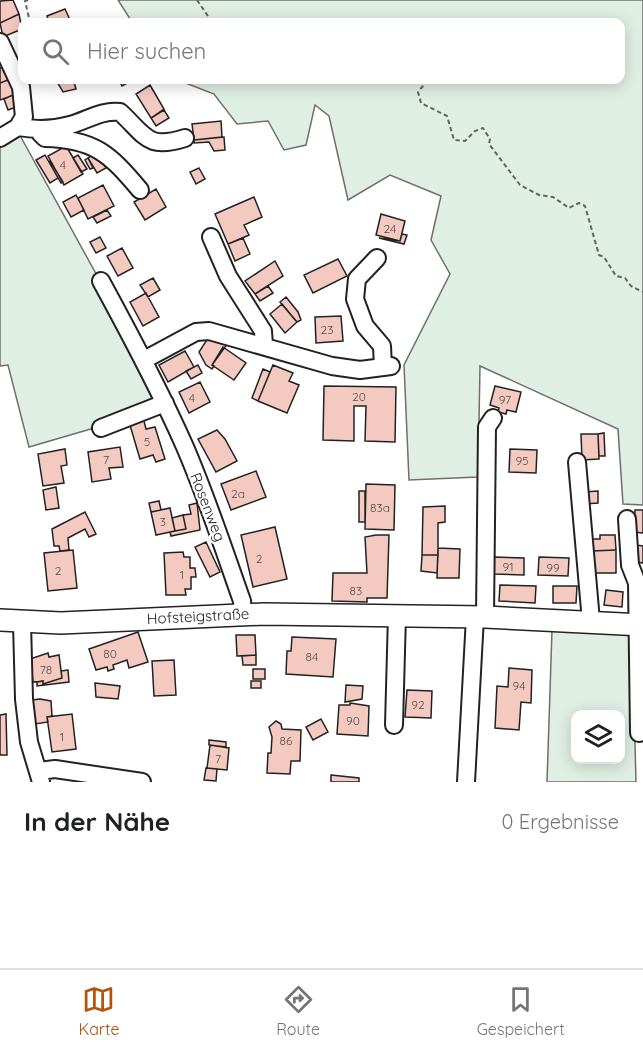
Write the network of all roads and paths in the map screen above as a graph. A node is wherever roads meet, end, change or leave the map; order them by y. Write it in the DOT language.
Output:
graph roads {
  1 [pos="28,0"];
  2 [pos="197,0"];
  3 [pos="29,18"];
  4 [pos="209,18"];
  5 [pos="0,42"];
  6 [pos="18,81"];
  7 [pos="20,84"];
  8 [pos="28,84"];
  9 [pos="425,84"];
  10 [pos="21,122"];
  11 [pos="37,130"];
  12 [pos="0,138"];
  13 [pos="185,138"];
  14 [pos="140,190"];
  15 [pos="211,237"];
  16 [pos="377,258"];
  17 [pos="101,281"];
  18 [pos="643,292"];
  19 [pos="264,345"];
  20 [pos="144,360"];
  21 [pos="165,403"];
  22 [pos="493,418"];
  23 [pos="101,428"];
  24 [pos="577,462"];
  25 [pos="627,519"];
  26 [pos="243,614"];
  27 [pos="397,615"];
  28 [pos="480,617"];
  29 [pos="0,620"];
  30 [pos="591,621"];
  31 [pos="21,623"];
  32 [pos="640,624"];
  33 [pos="394,725"];
  34 [pos="639,734"];
  35 [pos="40,776"];
  36 [pos="142,782"];
  37 [pos="466,782"];
  1 -- 3 [label="path"];
  2 -- 4 [label="path"];
  5 -- 6 [label="street"];
  7 -- 10 [label="street"];
  8 -- 10 [label="street"];
  9 -- 18 [label="path"];
  10 -- 11 [label="street"];
  10 -- 12 [label="street"];
  11 -- 13 [label="street"];
  11 -- 14 [label="street"];
  15 -- 19 [label="street"];
  16 -- 19 [label="street"];
  17 -- 20 [label="street, Rosenweg"];
  19 -- 20 [label="street"];
  20 -- 21 [label="street, Rosenweg"];
  21 -- 23 [label="street"];
  21 -- 26 [label="street, Rosenweg"];
  22 -- 28 [label="street"];
  24 -- 30 [label="street"];
  25 -- 32 [label="street"];
  26 -- 27 [label="main road, Hofsteigstraße"];
  26 -- 31 [label="main road, Hofsteigstraße"];
  27 -- 28 [label="main road, Hofsteigstraße"];
  27 -- 33 [label="street"];
  28 -- 30 [label="main road, Hofsteigstraße"];
  28 -- 37 [label="street"];
  29 -- 31 [label="main road, Hofsteigstraße"];
  30 -- 32 [label="main road, Hofsteigstraße"];
  31 -- 35 [label="street"];
  32 -- 34 [label="street"];
  35 -- 36 [label="street"];
}
